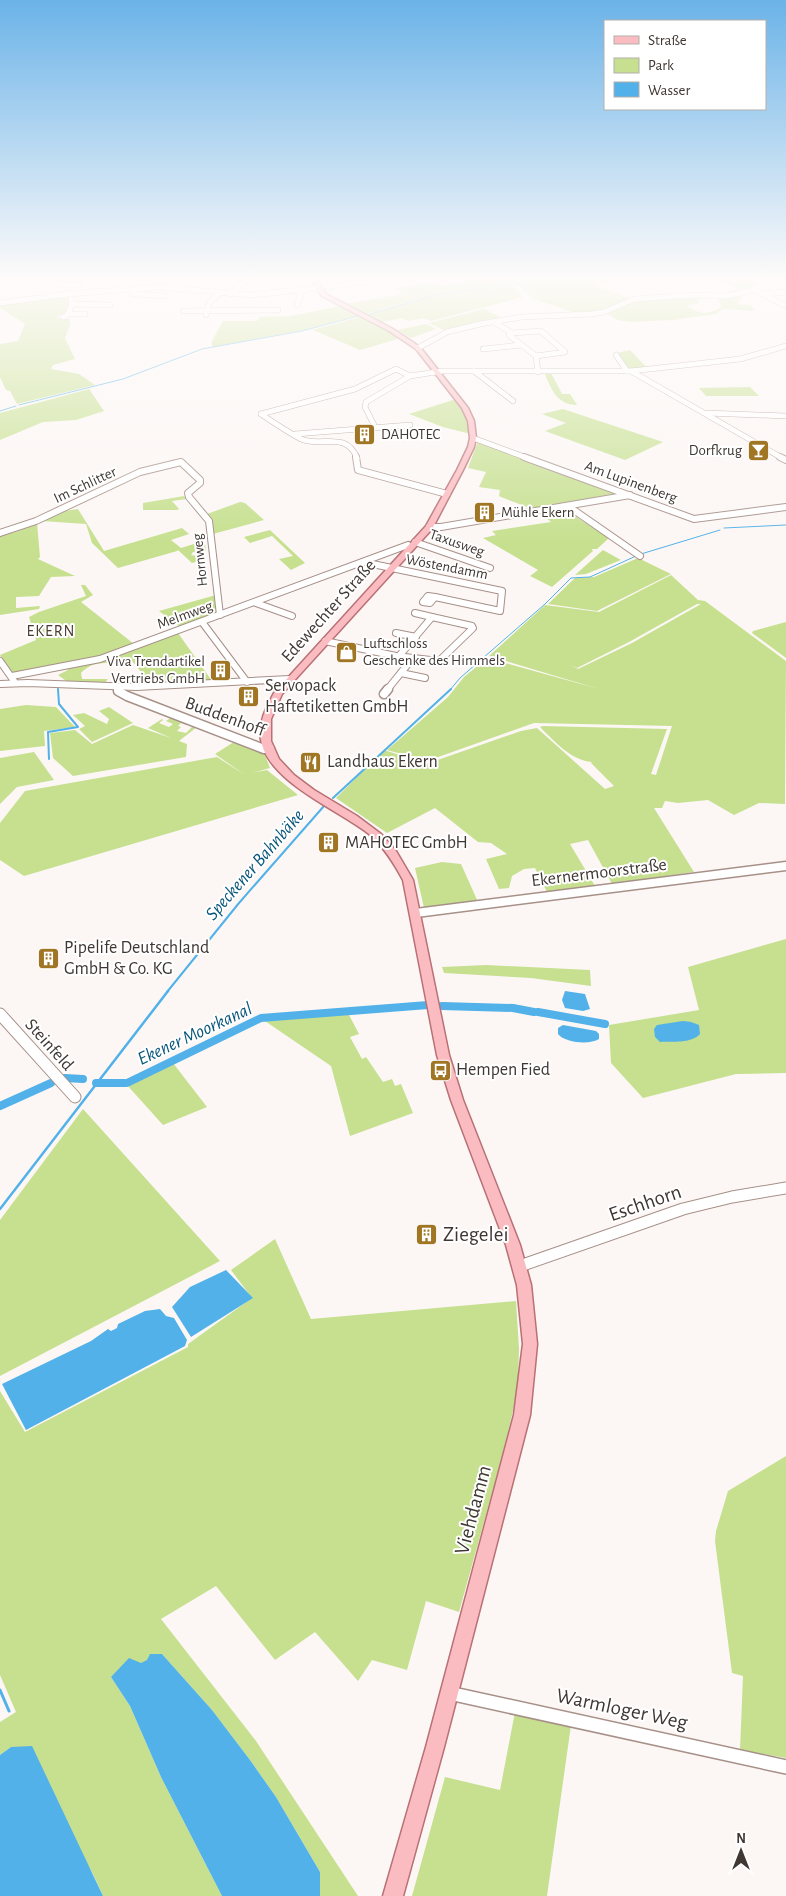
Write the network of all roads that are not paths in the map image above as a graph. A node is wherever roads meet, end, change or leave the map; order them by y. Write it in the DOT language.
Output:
graph roads {
  1 [pos="433,367"];
  2 [pos="537,367"];
  3 [pos="626,367"];
  4 [pos="662,367"];
  5 [pos="474,371"];
  6 [pos="629,371"];
  7 [pos="437,372"];
  8 [pos="538,372"];
  9 [pos="410,376"];
  10 [pos="513,401"];
  11 [pos="704,413"];
  12 [pos="786,416"];
  13 [pos="410,425"];
  14 [pos="375,427"];
  15 [pos="296,434"];
  16 [pos="473,438"];
  17 [pos="786,460"];
  18 [pos="181,462"];
  19 [pos="448,494"];
  20 [pos="630,495"];
  21 [pos="568,506"];
  22 [pos="786,508"];
  23 [pos="429,526"];
  24 [pos="0,533"];
  25 [pos="412,544"];
  26 [pos="640,556"];
  27 [pos="362,562"];
  28 [pos="490,568"];
  29 [pos="391,569"];
  30 [pos="435,597"];
  31 [pos="256,603"];
  32 [pos="415,613"];
  33 [pos="220,616"];
  34 [pos="292,616"];
  35 [pos="432,617"];
  36 [pos="202,622"];
  37 [pos="473,628"];
  38 [pos="396,632"];
  39 [pos="416,637"];
  40 [pos="325,641"];
  41 [pos="399,656"];
  42 [pos="412,658"];
  43 [pos="0,661"];
  44 [pos="401,673"];
  45 [pos="425,678"];
  46 [pos="13,679"];
  47 [pos="247,682"];
  48 [pos="288,682"];
  49 [pos="0,684"];
  50 [pos="118,687"];
  51 [pos="384,694"];
  52 [pos="270,749"];
  53 [pos="786,866"];
  54 [pos="416,913"];
  55 [pos="1,1016"];
  56 [pos="75,1097"];
  57 [pos="471,1135"];
  58 [pos="786,1188"];
  59 [pos="520,1266"];
  60 [pos="449,1693"];
  61 [pos="786,1766"];
  62 [pos="393,1896"];
  1 -- 7 [label="main road"];
  2 -- 8 [label="street"];
  3 -- 6 [label="street"];
  4 -- 6 [label="street"];
  5 -- 7 [label="street"];
  5 -- 8 [label="street"];
  5 -- 10 [label="street"];
  6 -- 8 [label="street"];
  6 -- 11 [label="street"];
  7 -- 9 [label="street"];
  7 -- 16 [label="main road"];
  9 -- 14 [label="street"];
  9 -- 15 [label="street"];
  11 -- 12 [label="street"];
  11 -- 17 [label="street"];
  13 -- 14 [label="street"];
  14 -- 15 [label="street"];
  15 -- 19 [label="street"];
  16 -- 19 [label="main road, Edewechter Straße"];
  16 -- 20 [label="street, Am Lupinenberg"];
  18 -- 24 [label="street, Im Schlitter"];
  18 -- 33 [label="street, Hornweg"];
  19 -- 23 [label="main road, Edewechter Straße"];
  20 -- 21 [label="street"];
  20 -- 22 [label="street, Am Lupinenberg"];
  21 -- 23 [label="street"];
  21 -- 26 [label="street"];
  23 -- 25 [label="main road, Edewechter Straße"];
  25 -- 27 [label="street, Melmweg"];
  25 -- 28 [label="street, Taxusweg"];
  25 -- 29 [label="main road, Edewechter Straße"];
  27 -- 29 [label="street"];
  27 -- 31 [label="street, Melmweg"];
  29 -- 30 [label="street, Wöstendamm"];
  29 -- 40 [label="main road, Edewechter Straße"];
  31 -- 33 [label="street, Melmweg"];
  31 -- 34 [label="street"];
  32 -- 35 [label="street"];
  33 -- 36 [label="street, Melmweg"];
  35 -- 37 [label="street"];
  35 -- 39 [label="street"];
  36 -- 46 [label="street, Melmweg"];
  36 -- 47 [label="street"];
  37 -- 42 [label="street"];
  38 -- 39 [label="street"];
  39 -- 41 [label="street"];
  40 -- 41 [label="street"];
  40 -- 48 [label="main road, Edewechter Straße"];
  41 -- 42 [label="street"];
  42 -- 44 [label="street"];
  43 -- 46 [label="street"];
  44 -- 45 [label="street"];
  44 -- 51 [label="street"];
  46 -- 49 [label="street"];
  46 -- 50 [label="street"];
  47 -- 48 [label="street"];
  47 -- 50 [label="street"];
  48 -- 52 [label="main road, Edewechter Straße"];
  50 -- 52 [label="street, Buddenhoff"];
  52 -- 54 [label="main road, Edewechter Straße"];
  53 -- 54 [label="street, Ekernermoorstraße"];
  54 -- 57 [label="main road, Edewechter Straße"];
  55 -- 56 [label="street, Steinfeld"];
  57 -- 59 [label="main road, Viehdamm"];
  58 -- 59 [label="street, Eschhorn"];
  59 -- 60 [label="main road, Viehdamm"];
  60 -- 61 [label="street, Warmloger Weg"];
  60 -- 62 [label="main road, Viehdamm"];
}
